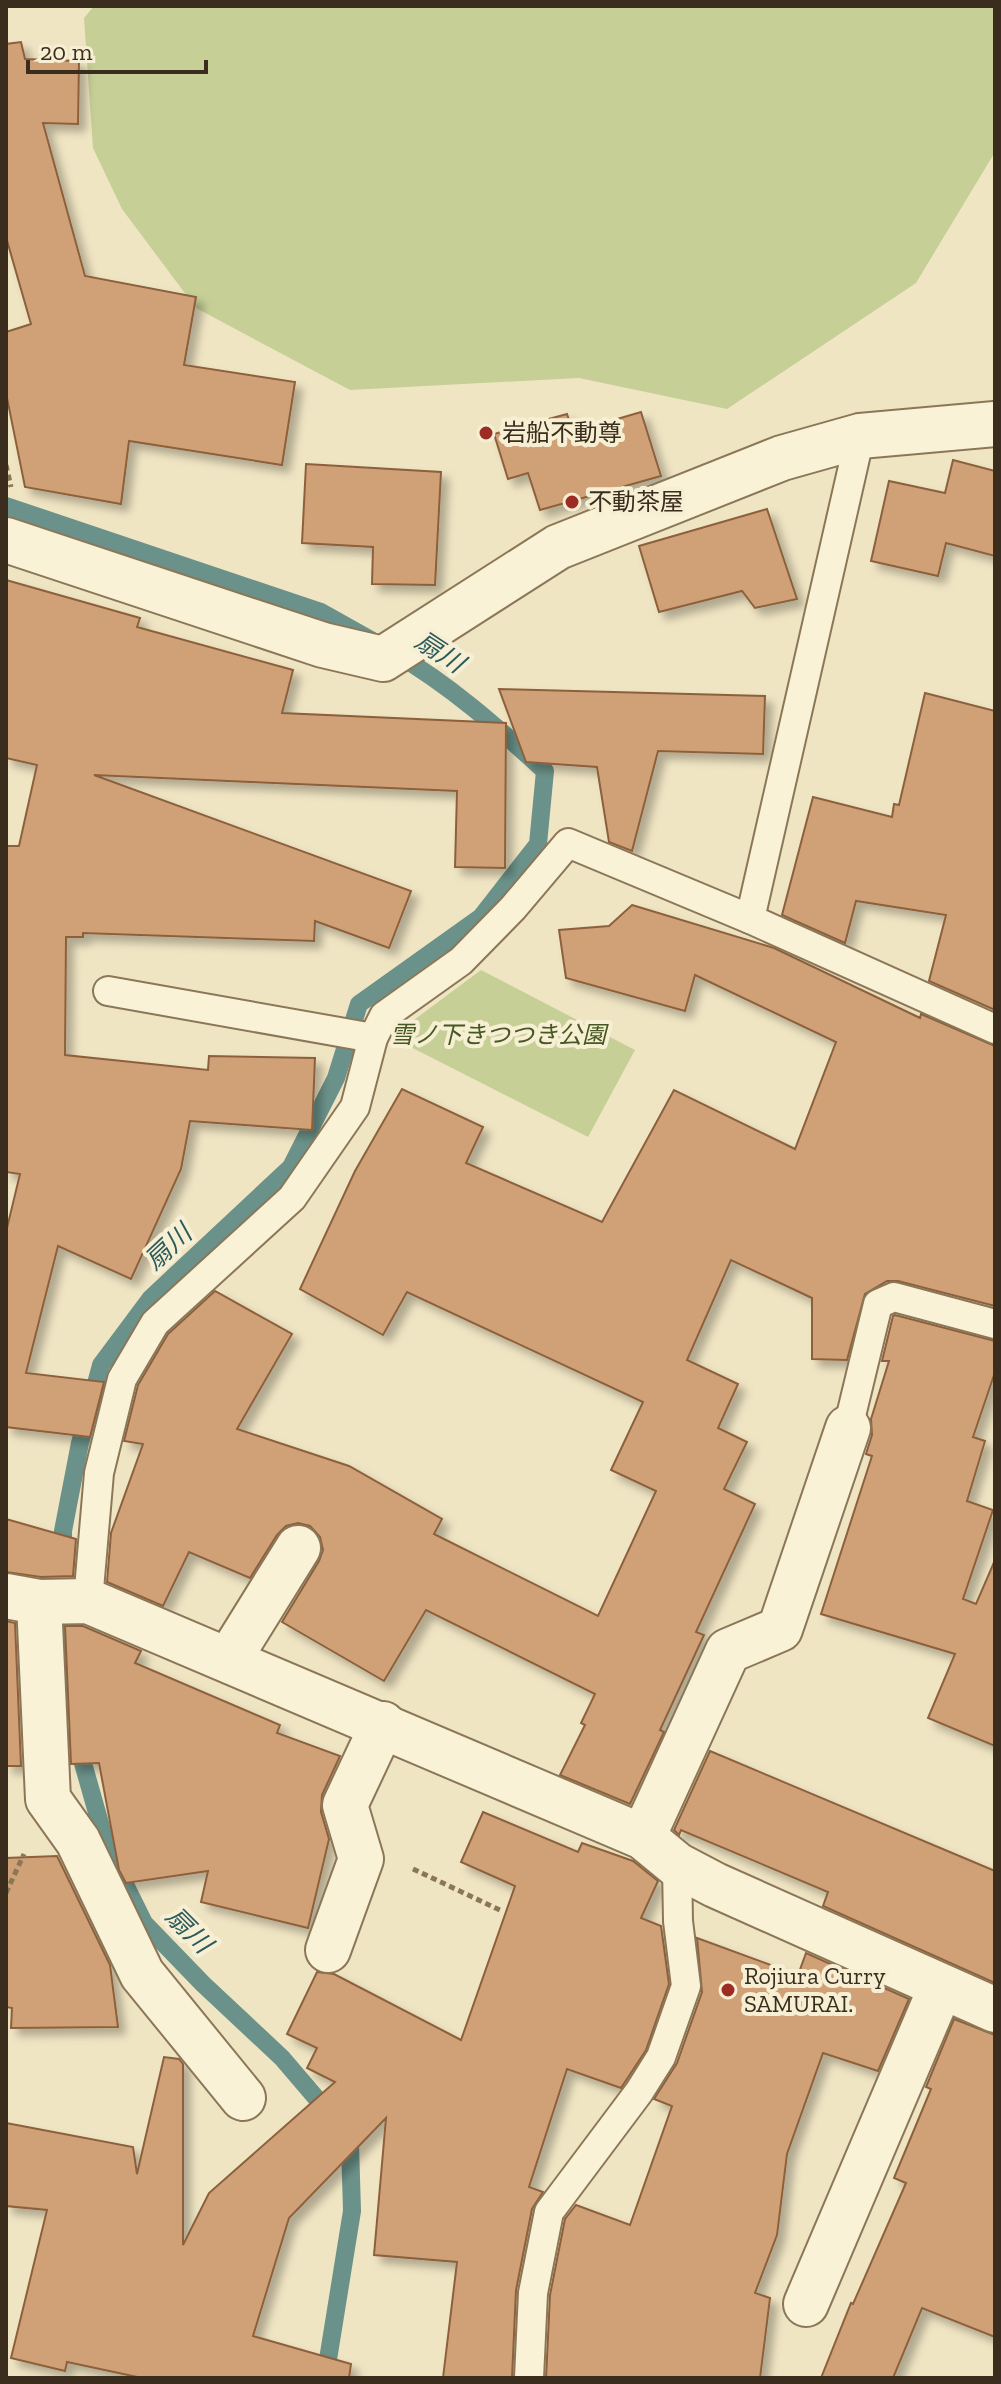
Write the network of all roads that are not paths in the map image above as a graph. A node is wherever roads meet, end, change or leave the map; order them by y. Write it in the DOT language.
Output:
graph roads {
  1 [pos="995,424"];
  2 [pos="860,436"];
  3 [pos="6,540"];
  4 [pos="750,919"];
  5 [pos="108,991"];
  6 [pos="995,1029"];
  7 [pos="373,1038"];
  8 [pos="995,1324"];
  9 [pos="848,1428"];
  10 [pos="298,1548"];
  11 [pos="22,1599"];
  12 [pos="88,1601"];
  13 [pos="229,1659"];
  14 [pos="383,1724"];
  15 [pos="643,1837"];
  16 [pos="677,1865"];
  17 [pos="328,1950"];
  18 [pos="941,1987"];
  19 [pos="995,2010"];
  20 [pos="243,2098"];
  21 [pos="806,2304"];
  22 [pos="529,2378"];
  1 -- 2 [label="street"];
  2 -- 3 [label="street"];
  2 -- 4 [label="lane"];
  4 -- 6 [label="lane"];
  4 -- 7 [label="lane"];
  5 -- 7 [label="lane"];
  7 -- 12 [label="lane"];
  8 -- 9 [label="lane"];
  9 -- 15 [label="street"];
  10 -- 13 [label="street"];
  11 -- 12 [label="street"];
  11 -- 20 [label="street"];
  12 -- 13 [label="street"];
  13 -- 14 [label="street"];
  14 -- 15 [label="street"];
  14 -- 17 [label="street"];
  15 -- 16 [label="street"];
  16 -- 18 [label="street"];
  16 -- 22 [label="lane"];
  18 -- 19 [label="street"];
  18 -- 21 [label="street"];
}
